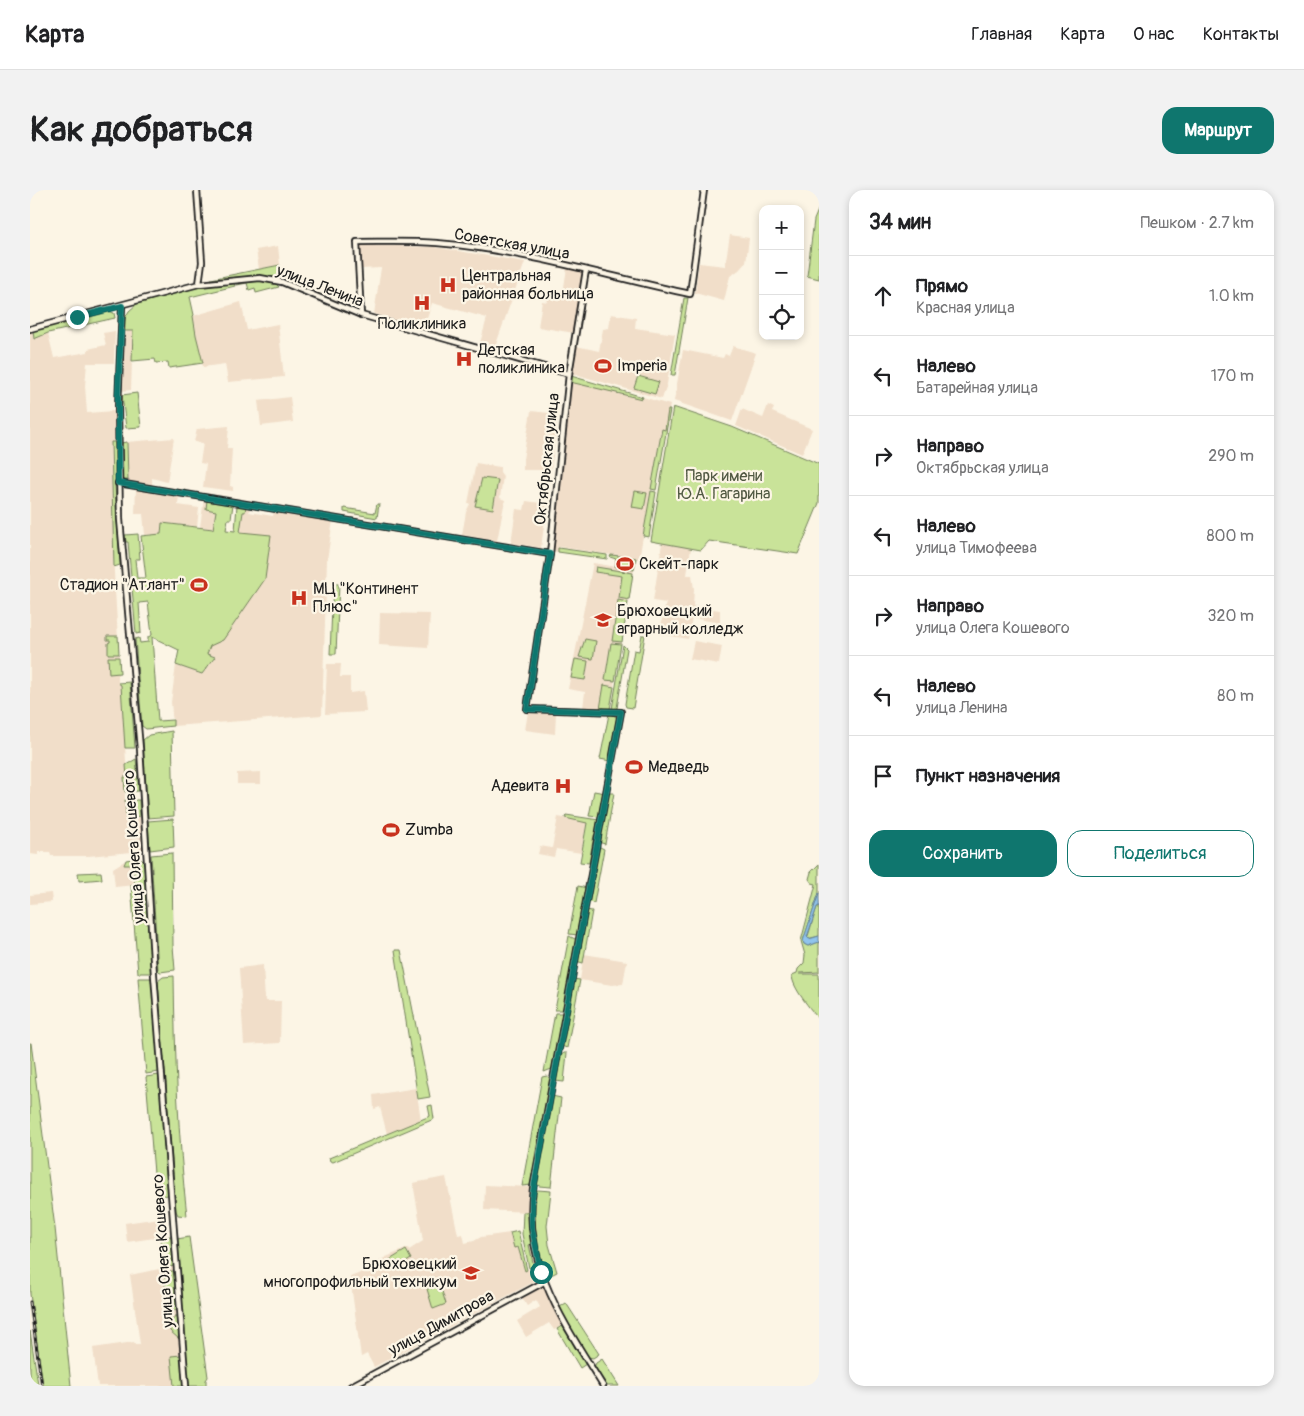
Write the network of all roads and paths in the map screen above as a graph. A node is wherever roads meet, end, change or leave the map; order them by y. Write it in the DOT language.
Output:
graph roads {
  1 [pos="197,190"];
  2 [pos="704,190"];
  3 [pos="586,270"];
  4 [pos="199,284"];
  5 [pos="122,306"];
  6 [pos="361,315"];
  7 [pos="30,329"];
  8 [pos="569,374"];
  9 [pos="118,483"];
  10 [pos="550,554"];
  11 [pos="544,1282"];
  12 [pos="186,1386"];
  13 [pos="351,1386"];
  14 [pos="603,1386"];
  1 -- 4 [label="street"];
  2 -- 3 [label="street, Советская улица"];
  3 -- 6 [label="street, Советская улица"];
  3 -- 8 [label="street, Октябрьская улица"];
  4 -- 5 [label="street, улица Ленина"];
  4 -- 6 [label="street, улица Ленина"];
  5 -- 7 [label="street, улица Ленина"];
  5 -- 9 [label="street, улица Олега Кошевого"];
  6 -- 8 [label="street, улица Ленина"];
  8 -- 10 [label="street, Октябрьская улица"];
  9 -- 10 [label="street"];
  9 -- 12 [label="street, улица Олега Кошевого"];
  10 -- 11 [label="street, Октябрьская улица"];
  11 -- 13 [label="street, улица Димитрова"];
  11 -- 14 [label="street"];
}
